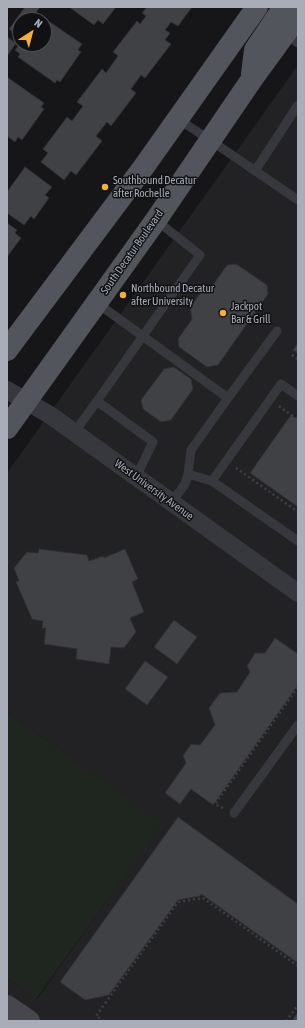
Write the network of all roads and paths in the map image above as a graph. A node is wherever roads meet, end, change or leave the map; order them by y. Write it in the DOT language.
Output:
graph roads {
  1 [pos="257,7"];
  2 [pos="284,7"];
  3 [pos="298,16"];
  4 [pos="292,38"];
  5 [pos="252,79"];
  6 [pos="298,106"];
  7 [pos="178,119"];
  8 [pos="210,140"];
  9 [pos="255,171"];
  10 [pos="298,200"];
  11 [pos="156,220"];
  12 [pos="97,302"];
  13 [pos="277,331"];
  14 [pos="143,336"];
  15 [pos="7,350"];
  16 [pos="292,355"];
  17 [pos="298,359"];
  18 [pos="7,390"];
  19 [pos="298,396"];
  20 [pos="228,398"];
  21 [pos="97,401"];
  22 [pos="26,402"];
  23 [pos="276,405"];
  24 [pos="298,420"];
  25 [pos="7,428"];
  26 [pos="74,433"];
  27 [pos="226,461"];
  28 [pos="188,474"];
  29 [pos="136,477"];
  30 [pos="212,481"];
  31 [pos="172,502"];
  32 [pos="298,512"];
  33 [pos="298,541"];
  34 [pos="298,593"];
  35 [pos="298,687"];
  36 [pos="298,725"];
  37 [pos="234,813"];
  38 [pos="298,966"];
  39 [pos="298,1004"];
  40 [pos="7,1006"];
  41 [pos="29,1021"];
  42 [pos="104,1021"];
  43 [pos="286,1021"];
  1 -- 7 [label="main road"];
  2 -- 5 [label="main road"];
  3 -- 4 [label="main road, South Decatur Boulevard"];
  4 -- 5 [label="main road, South Decatur Boulevard"];
  5 -- 8 [label="main road, South Decatur Boulevard"];
  6 -- 9 [label="lane"];
  7 -- 8 [label="lane"];
  7 -- 15 [label="main road"];
  8 -- 9 [label="lane"];
  8 -- 11 [label="main road, South Decatur Boulevard"];
  9 -- 10 [label="lane"];
  11 -- 12 [label="main road, South Decatur Boulevard"];
  11 -- 14 [label="lane"];
  12 -- 14 [label="lane"];
  12 -- 22 [label="main road, South Decatur Boulevard"];
  13 -- 20 [label="lane"];
  14 -- 20 [label="lane"];
  14 -- 21 [label="lane"];
  16 -- 17 [label="path"];
  18 -- 22 [label="street, West University Avenue"];
  19 -- 27 [label="lane"];
  20 -- 28 [label="lane"];
  21 -- 26 [label="lane"];
  21 -- 29 [label="lane"];
  22 -- 25 [label="main road, South Decatur Boulevard"];
  22 -- 26 [label="street, West University Avenue"];
  23 -- 24 [label="path"];
  26 -- 29 [label="street, West University Avenue"];
  27 -- 30 [label="lane"];
  27 -- 32 [label="path"];
  28 -- 30 [label="lane"];
  28 -- 31 [label="lane"];
  29 -- 31 [label="street, West University Avenue"];
  30 -- 33 [label="lane"];
  31 -- 34 [label="street, West University Avenue"];
  35 -- 37 [label="path"];
  36 -- 37 [label="lane"];
  38 -- 42 [label="path"];
  39 -- 43 [label="path"];
  40 -- 41 [label="main road"];
}
